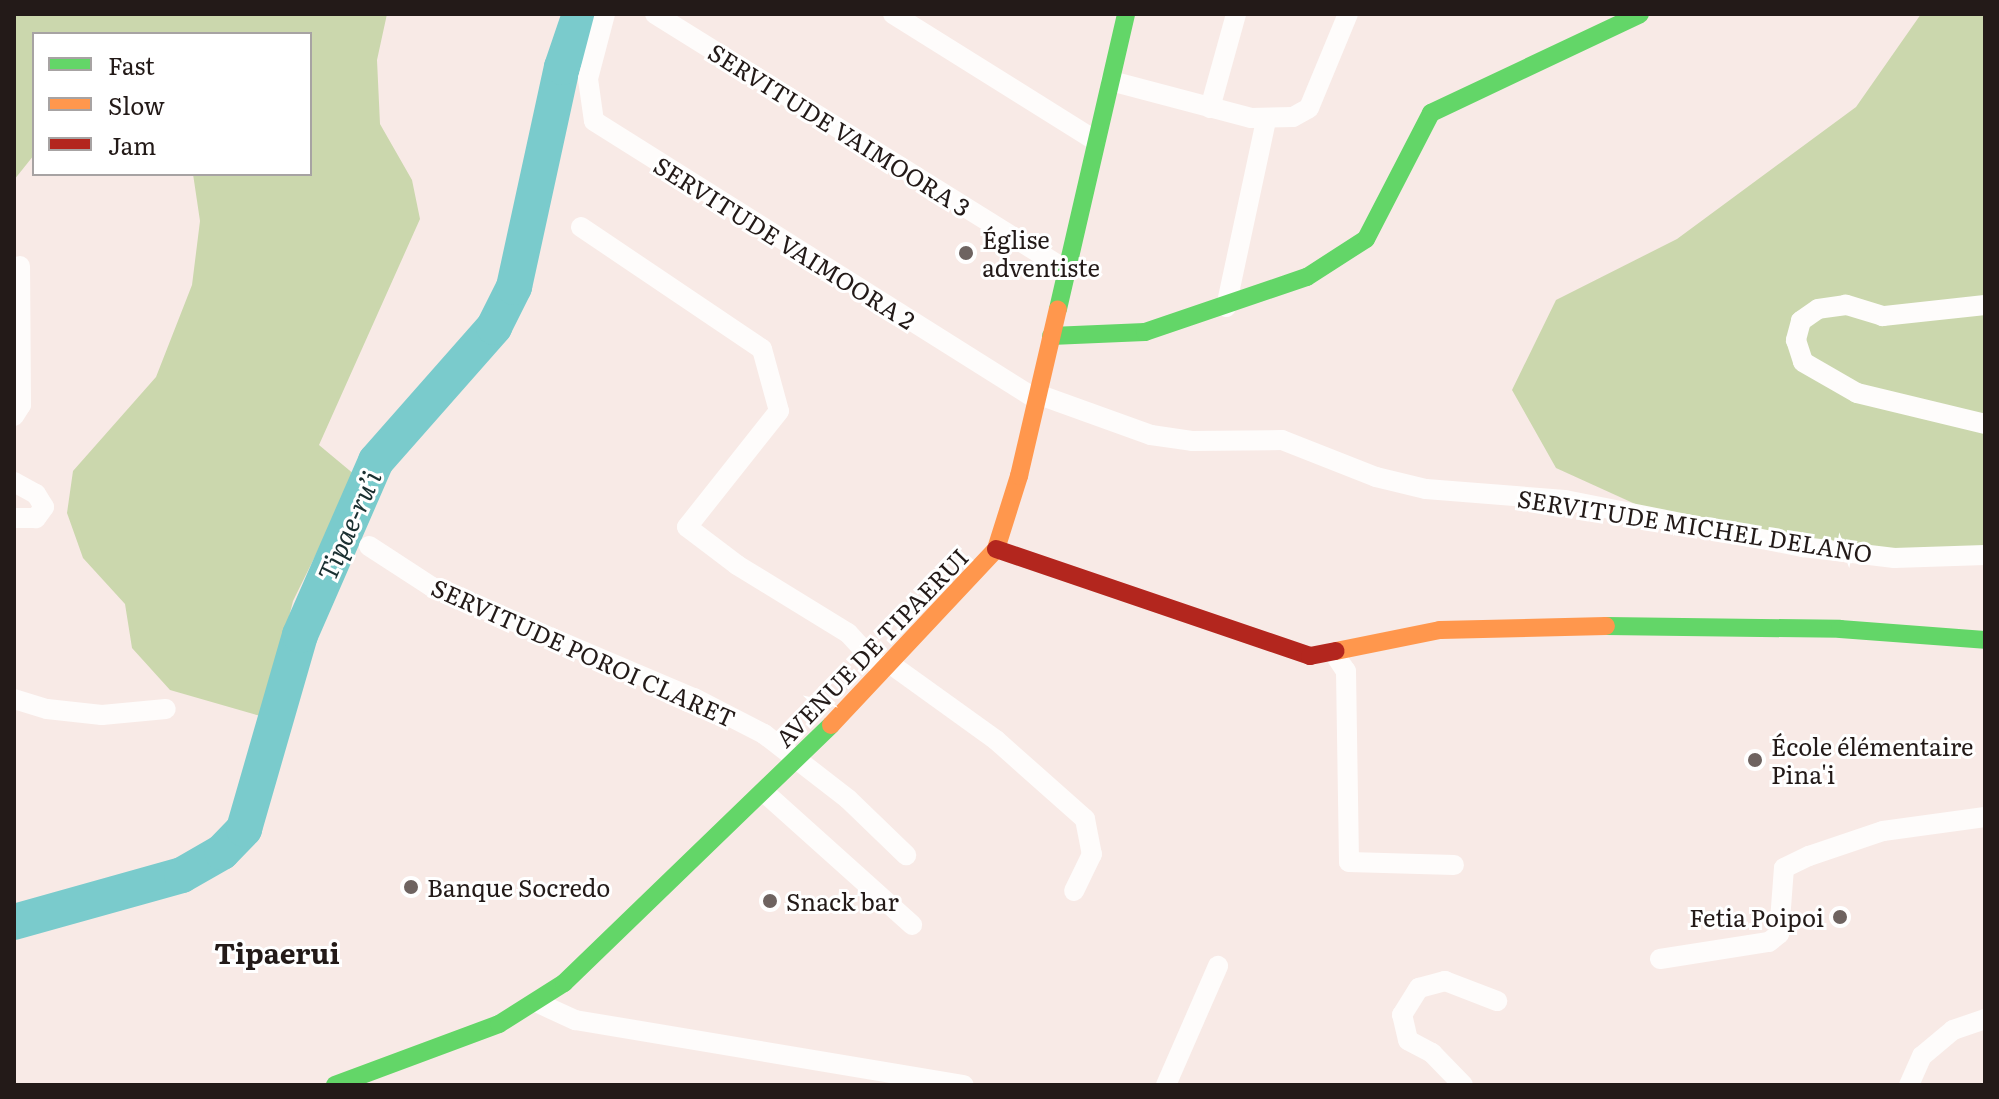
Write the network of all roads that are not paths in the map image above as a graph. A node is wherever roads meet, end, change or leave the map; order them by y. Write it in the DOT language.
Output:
graph roads {
  1 [pos="605,14"];
  2 [pos="655,14"];
  3 [pos="893,14"];
  4 [pos="1126,14"];
  5 [pos="1236,14"];
  6 [pos="1348,14"];
  7 [pos="1640,14"];
  8 [pos="1111,81"];
  9 [pos="1210,108"];
  10 [pos="1266,120"];
  11 [pos="1096,141"];
  12 [pos="581,227"];
  13 [pos="20,266"];
  14 [pos="1066,270"];
  15 [pos="1985,305"];
  16 [pos="1226,307"];
  17 [pos="1051,336"];
  18 [pos="1037,396"];
  19 [pos="14,416"];
  20 [pos="1985,424"];
  21 [pos="14,482"];
  22 [pos="14,518"];
  23 [pos="369,546"];
  24 [pos="996,549"];
  25 [pos="1985,555"];
  26 [pos="1985,640"];
  27 [pos="1333,652"];
  28 [pos="885,666"];
  29 [pos="14,699"];
  30 [pos="166,709"];
  31 [pos="797,761"];
  32 [pos="764,792"];
  33 [pos="1985,817"];
  34 [pos="906,855"];
  35 [pos="1454,865"];
  36 [pos="1074,891"];
  37 [pos="912,925"];
  38 [pos="1660,959"];
  39 [pos="1218,966"];
  40 [pos="1497,1001"];
  41 [pos="538,1003"];
  42 [pos="1985,1019"];
  43 [pos="335,1085"];
  44 [pos="964,1085"];
  45 [pos="1166,1085"];
  46 [pos="1463,1085"];
  47 [pos="1909,1085"];
  1 -- 18 [label="street, SERVITUDE VAIMOORA 2"];
  2 -- 14 [label="street, SERVITUDE VAIMOORA 3"];
  3 -- 11 [label="street"];
  4 -- 8 [label="street, AVENUE DE TIPAERUI"];
  5 -- 9 [label="street"];
  6 -- 10 [label="street"];
  7 -- 16 [label="street"];
  8 -- 9 [label="street"];
  8 -- 11 [label="street, AVENUE DE TIPAERUI"];
  9 -- 10 [label="street"];
  10 -- 16 [label="street"];
  11 -- 14 [label="street, AVENUE DE TIPAERUI"];
  12 -- 28 [label="street"];
  13 -- 19 [label="street"];
  14 -- 17 [label="street, AVENUE DE TIPAERUI"];
  15 -- 20 [label="street"];
  16 -- 17 [label="street"];
  17 -- 18 [label="street, AVENUE DE TIPAERUI"];
  18 -- 24 [label="street, AVENUE DE TIPAERUI"];
  18 -- 25 [label="street, SERVITUDE MICHEL DELANO"];
  21 -- 22 [label="street"];
  23 -- 31 [label="street, SERVITUDE POROI CLARET"];
  24 -- 27 [label="street"];
  24 -- 28 [label="street, AVENUE DE TIPAERUI"];
  26 -- 27 [label="street"];
  27 -- 35 [label="street"];
  28 -- 31 [label="street, AVENUE DE TIPAERUI"];
  28 -- 36 [label="street"];
  29 -- 30 [label="street"];
  31 -- 32 [label="street, AVENUE DE TIPAERUI"];
  31 -- 34 [label="street, SERVITUDE POROI CLARET"];
  32 -- 37 [label="street"];
  32 -- 41 [label="street, AVENUE DE TIPAERUI"];
  33 -- 38 [label="street"];
  39 -- 45 [label="street"];
  40 -- 46 [label="street"];
  41 -- 43 [label="street, AVENUE DE TIPAERUI"];
  41 -- 44 [label="street"];
  42 -- 47 [label="street"];
}
